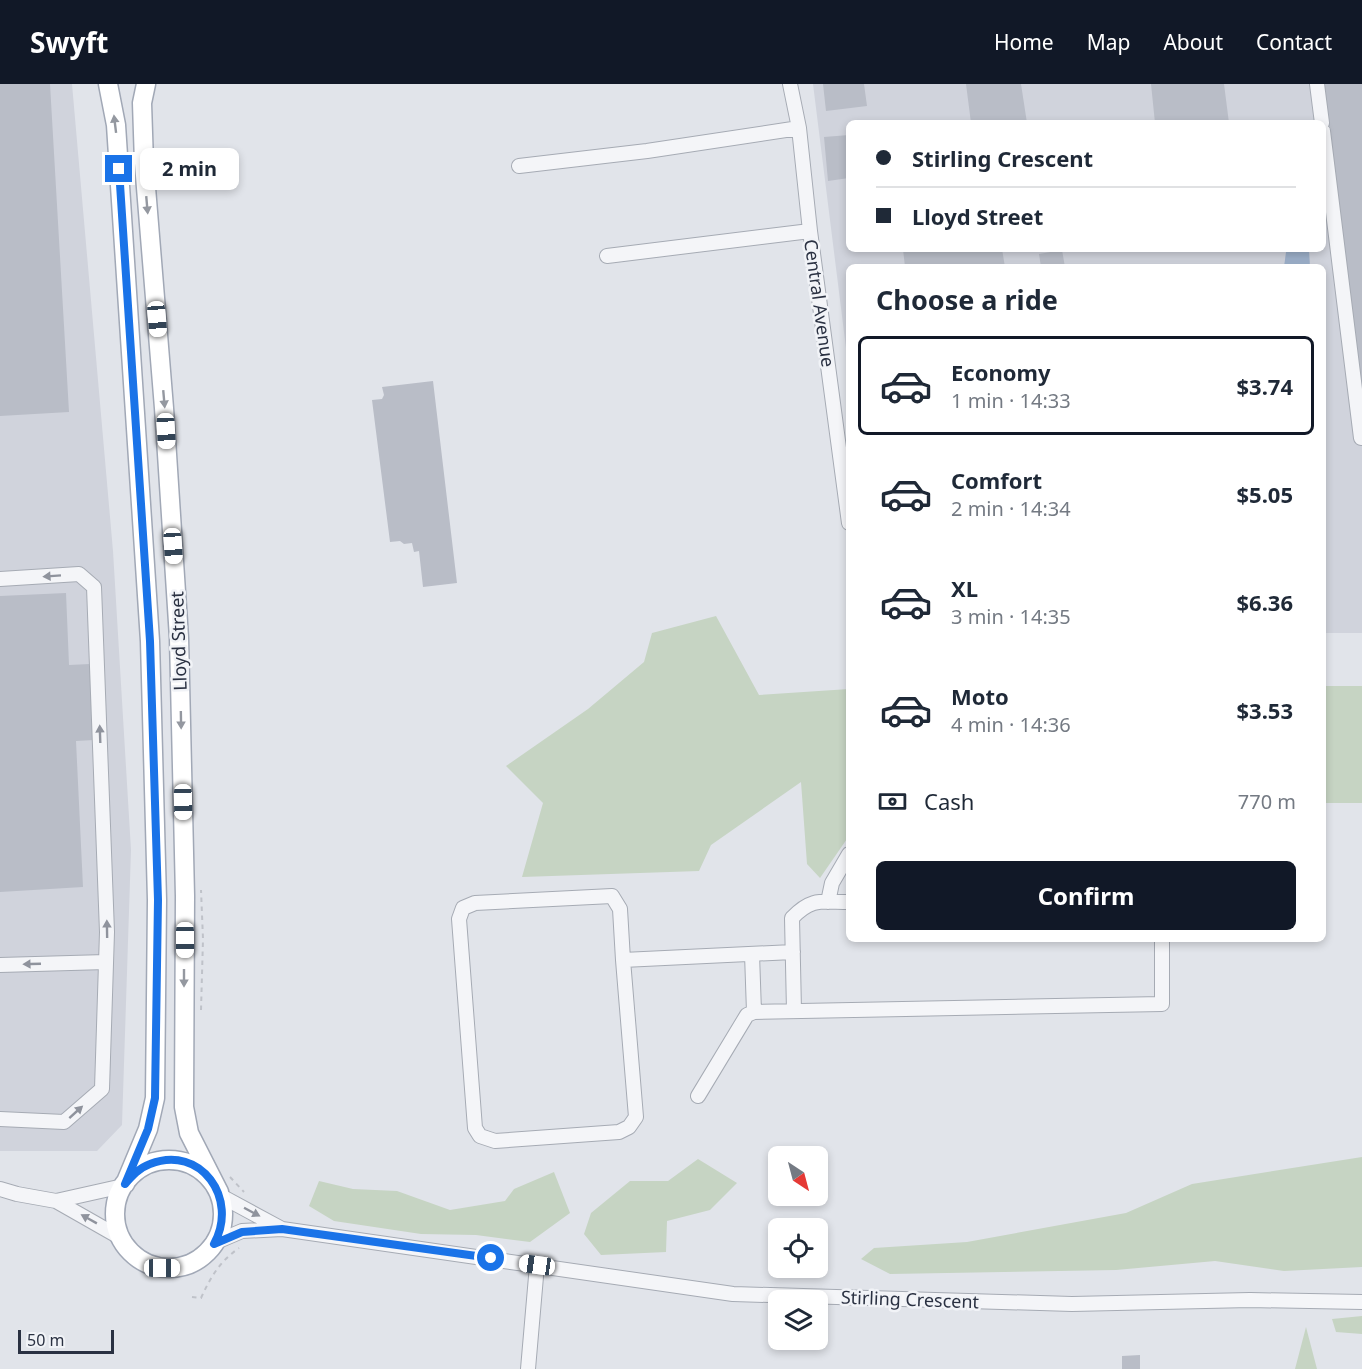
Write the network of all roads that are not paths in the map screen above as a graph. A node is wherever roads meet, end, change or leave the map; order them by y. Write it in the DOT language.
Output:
graph roads {
  1 [pos="108,84"];
  2 [pos="146,84"];
  3 [pos="790,84"];
  4 [pos="1317,84"];
  5 [pos="1322,120"];
  6 [pos="799,128"];
  7 [pos="1326,153"];
  8 [pos="519,166"];
  9 [pos="810,231"];
  10 [pos="608,256"];
  11 [pos="1361,422"];
  12 [pos="1361,438"];
  13 [pos="846,501"];
  14 [pos="0,579"];
  15 [pos="846,859"];
  16 [pos="828,902"];
  17 [pos="846,902"];
  18 [pos="1162,942"];
  19 [pos="793,952"];
  20 [pos="752,954"];
  21 [pos="623,960"];
  22 [pos="106,962"];
  23 [pos="0,965"];
  24 [pos="794,1011"];
  25 [pos="754,1012"];
  26 [pos="698,1096"];
  27 [pos="0,1119"];
  28 [pos="124,1185"];
  29 [pos="0,1189"];
  30 [pos="220,1194"];
  31 [pos="56,1201"];
  32 [pos="282,1229"];
  33 [pos="121,1238"];
  34 [pos="214,1244"];
  35 [pos="537,1265"];
  36 [pos="1362,1302"];
  37 [pos="528,1369"];
  28 -- 1 [label="main road, Lloyd Street, one-way"];
  2 -- 30 [label="main road, Lloyd Street, one-way"];
  3 -- 6 [label="street, Central Avenue"];
  4 -- 5 [label="street"];
  6 -- 8 [label="street"];
  6 -- 9 [label="street, Central Avenue"];
  7 -- 11 [label="street"];
  9 -- 10 [label="street"];
  9 -- 13 [label="street, Central Avenue"];
  11 -- 12 [label="street"];
  22 -- 14 [label="street, one-way"];
  15 -- 16 [label="street"];
  16 -- 17 [label="street"];
  16 -- 19 [label="street"];
  18 -- 24 [label="street"];
  19 -- 20 [label="street"];
  19 -- 24 [label="street"];
  20 -- 21 [label="street"];
  20 -- 25 [label="street"];
  21 -- 21 [label="street"];
  22 -- 23 [label="street, one-way"];
  27 -- 22 [label="street, one-way"];
  24 -- 25 [label="street"];
  25 -- 26 [label="street"];
  28 -- 30 [label="main road"];
  28 -- 31 [label="street"];
  28 -- 33 [label="main road"];
  29 -- 31 [label="street"];
  30 -- 32 [label="street, Stirling Crescent, one-way"];
  30 -- 34 [label="main road"];
  33 -- 31 [label="street, one-way"];
  32 -- 34 [label="street, Stirling Crescent"];
  32 -- 35 [label="street, Stirling Crescent"];
  33 -- 34 [label="main road"];
  35 -- 36 [label="street, Stirling Crescent"];
  35 -- 37 [label="street"];
}
